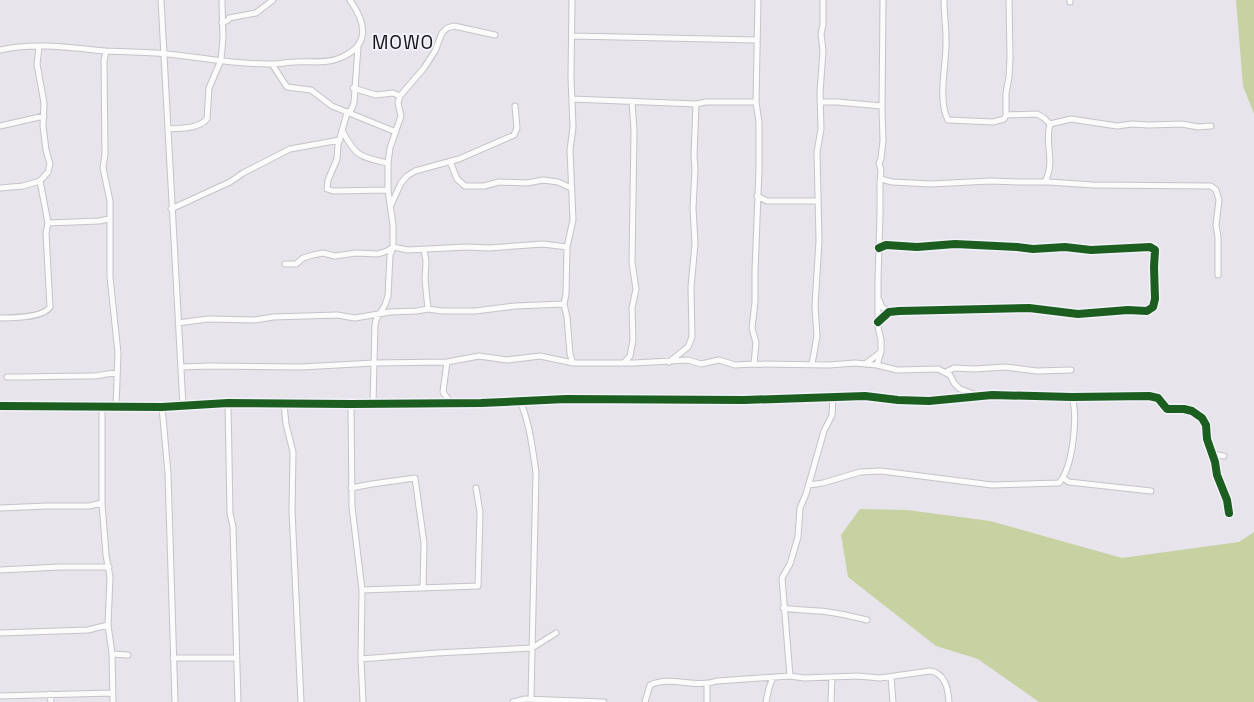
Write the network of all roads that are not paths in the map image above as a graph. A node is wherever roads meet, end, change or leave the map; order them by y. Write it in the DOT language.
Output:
graph roads {
  1 [pos="161,0"];
  2 [pos="222,0"];
  3 [pos="273,0"];
  4 [pos="350,0"];
  5 [pos="572,0"];
  6 [pos="758,0"];
  7 [pos="823,0"];
  8 [pos="883,0"];
  9 [pos="944,0"];
  10 [pos="1009,0"];
  11 [pos="222,23"];
  12 [pos="495,35"];
  13 [pos="573,36"];
  14 [pos="756,40"];
  15 [pos="39,47"];
  16 [pos="358,47"];
  17 [pos="0,50"];
  18 [pos="106,51"];
  19 [pos="164,53"];
  20 [pos="222,60"];
  21 [pos="272,64"];
  22 [pos="353,88"];
  23 [pos="400,96"];
  24 [pos="572,99"];
  25 [pos="632,102"];
  26 [pos="756,102"];
  27 [pos="820,102"];
  28 [pos="696,104"];
  29 [pos="515,106"];
  30 [pos="882,106"];
  31 [pos="347,113"];
  32 [pos="1006,115"];
  33 [pos="44,116"];
  34 [pos="1050,124"];
  35 [pos="0,126"];
  36 [pos="1211,126"];
  37 [pos="169,129"];
  38 [pos="343,132"];
  39 [pos="396,132"];
  40 [pos="340,140"];
  41 [pos="450,161"];
  42 [pos="388,163"];
  43 [pos="572,178"];
  44 [pos="881,179"];
  45 [pos="40,181"];
  46 [pos="1045,182"];
  47 [pos="563,183"];
  48 [pos="0,188"];
  49 [pos="571,188"];
  50 [pos="388,190"];
  51 [pos="757,196"];
  52 [pos="818,201"];
  53 [pos="391,205"];
  54 [pos="172,209"];
  55 [pos="109,219"];
  56 [pos="48,223"];
  57 [pos="880,239"];
  58 [pos="886,245"];
  59 [pos="393,247"];
  60 [pos="567,247"];
  61 [pos="879,248"];
  62 [pos="424,250"];
  63 [pos="285,264"];
  64 [pos="1218,275"];
  65 [pos="878,300"];
  66 [pos="564,304"];
  67 [pos="428,309"];
  68 [pos="889,312"];
  69 [pos="379,314"];
  70 [pos="0,318"];
  71 [pos="878,322"];
  72 [pos="178,323"];
  73 [pos="881,352"];
  74 [pos="570,354"];
  75 [pos="630,356"];
  76 [pos="447,362"];
  77 [pos="565,362"];
  78 [pos="669,362"];
  79 [pos="374,363"];
  80 [pos="573,363"];
  81 [pos="624,364"];
  82 [pos="634,364"];
  83 [pos="754,364"];
  84 [pos="812,364"];
  85 [pos="865,364"];
  86 [pos="877,365"];
  87 [pos="181,367"];
  88 [pos="1071,370"];
  89 [pos="946,372"];
  90 [pos="117,374"];
  91 [pos="7,377"];
  92 [pos="970,392"];
  93 [pos="981,396"];
  94 [pos="834,397"];
  95 [pos="1072,397"];
  96 [pos="967,398"];
  97 [pos="520,401"];
  98 [pos="228,403"];
  99 [pos="374,403"];
  100 [pos="451,403"];
  101 [pos="284,404"];
  102 [pos="351,404"];
  103 [pos="0,406"];
  104 [pos="183,406"];
  105 [pos="102,407"];
  106 [pos="116,407"];
  107 [pos="162,407"];
  108 [pos="1213,454"];
  109 [pos="1224,456"];
  110 [pos="1063,478"];
  111 [pos="809,485"];
  112 [pos="351,488"];
  113 [pos="476,488"];
  114 [pos="1151,491"];
  115 [pos="102,503"];
  116 [pos="0,508"];
  117 [pos="1229,513"];
  118 [pos="109,567"];
  119 [pos="0,570"];
  120 [pos="423,588"];
  121 [pos="362,590"];
  122 [pos="783,608"];
  123 [pos="867,620"];
  124 [pos="108,625"];
  125 [pos="0,633"];
  126 [pos="556,633"];
  127 [pos="532,648"];
  128 [pos="112,654"];
  129 [pos="128,655"];
  130 [pos="173,658"];
  131 [pos="236,658"];
  132 [pos="361,659"];
  133 [pos="790,676"];
  134 [pos="773,677"];
  135 [pos="832,677"];
  136 [pos="891,677"];
  137 [pos="707,684"];
  138 [pos="112,693"];
  139 [pos="50,694"];
  140 [pos="0,696"];
  141 [pos="531,699"];
  142 [pos="562,701"];
  143 [pos="51,702"];
  144 [pos="113,702"];
  145 [pos="175,702"];
  146 [pos="238,702"];
  147 [pos="300,702"];
  148 [pos="363,702"];
  149 [pos="513,702"];
  150 [pos="604,702"];
  151 [pos="645,702"];
  152 [pos="707,702"];
  153 [pos="766,702"];
  154 [pos="831,702"];
  155 [pos="893,702"];
  156 [pos="949,702"];
  1 -- 19 [label="street"];
  2 -- 11 [label="street"];
  3 -- 11 [label="street"];
  4 -- 16 [label="street"];
  5 -- 13 [label="street"];
  6 -- 14 [label="street"];
  7 -- 27 [label="street"];
  8 -- 30 [label="street"];
  9 -- 32 [label="street"];
  10 -- 32 [label="street"];
  11 -- 20 [label="street"];
  12 -- 23 [label="street"];
  13 -- 14 [label="street"];
  13 -- 24 [label="street"];
  14 -- 26 [label="street"];
  15 -- 17 [label="street"];
  15 -- 18 [label="street"];
  15 -- 33 [label="street"];
  16 -- 21 [label="street"];
  16 -- 22 [label="street"];
  18 -- 19 [label="street"];
  18 -- 55 [label="street"];
  19 -- 20 [label="street"];
  19 -- 37 [label="street"];
  20 -- 21 [label="street"];
  20 -- 37 [label="street"];
  21 -- 31 [label="street"];
  22 -- 23 [label="street"];
  22 -- 31 [label="street"];
  23 -- 39 [label="street"];
  24 -- 25 [label="street"];
  24 -- 43 [label="street"];
  25 -- 28 [label="street"];
  25 -- 75 [label="street"];
  26 -- 28 [label="street"];
  26 -- 51 [label="street"];
  27 -- 30 [label="street"];
  27 -- 52 [label="street"];
  28 -- 78 [label="street"];
  29 -- 41 [label="street"];
  30 -- 44 [label="street"];
  31 -- 38 [label="street"];
  31 -- 39 [label="street"];
  32 -- 34 [label="street"];
  33 -- 35 [label="street"];
  33 -- 45 [label="street"];
  34 -- 36 [label="street"];
  34 -- 46 [label="street"];
  37 -- 54 [label="street"];
  38 -- 40 [label="street"];
  38 -- 42 [label="street"];
  39 -- 42 [label="street"];
  40 -- 50 [label="street"];
  40 -- 54 [label="street"];
  41 -- 47 [label="street"];
  41 -- 53 [label="street"];
  42 -- 50 [label="street"];
  43 -- 47 [label="street"];
  43 -- 49 [label="street"];
  44 -- 46 [label="street"];
  44 -- 57 [label="street"];
  45 -- 48 [label="street"];
  45 -- 56 [label="street"];
  46 -- 64 [label="street"];
  47 -- 49 [label="street"];
  49 -- 60 [label="street"];
  50 -- 53 [label="street"];
  51 -- 52 [label="street"];
  51 -- 83 [label="street"];
  52 -- 84 [label="street"];
  53 -- 59 [label="street"];
  54 -- 72 [label="street"];
  55 -- 56 [label="street"];
  55 -- 90 [label="street"];
  56 -- 70 [label="street"];
  57 -- 58 [label="street"];
  57 -- 61 [label="street"];
  58 -- 61 [label="street"];
  58 -- 68 [label="street"];
  59 -- 62 [label="street"];
  59 -- 63 [label="street"];
  59 -- 69 [label="street"];
  60 -- 62 [label="street"];
  60 -- 66 [label="street"];
  61 -- 65 [label="street"];
  62 -- 67 [label="street"];
  65 -- 68 [label="street"];
  65 -- 71 [label="street"];
  66 -- 67 [label="street"];
  66 -- 74 [label="street"];
  67 -- 69 [label="street"];
  68 -- 71 [label="street"];
  69 -- 72 [label="street"];
  69 -- 79 [label="street"];
  71 -- 73 [label="street"];
  72 -- 87 [label="street"];
  73 -- 85 [label="street"];
  73 -- 86 [label="street"];
  74 -- 77 [label="street"];
  74 -- 80 [label="street"];
  75 -- 81 [label="street"];
  75 -- 82 [label="street"];
  76 -- 77 [label="street"];
  76 -- 79 [label="street"];
  76 -- 100 [label="street"];
  77 -- 80 [label="street"];
  78 -- 82 [label="street"];
  78 -- 83 [label="street"];
  79 -- 87 [label="street"];
  79 -- 99 [label="street"];
  80 -- 81 [label="street"];
  81 -- 82 [label="street"];
  83 -- 84 [label="street"];
  84 -- 85 [label="street"];
  85 -- 86 [label="street"];
  86 -- 89 [label="street"];
  87 -- 104 [label="street"];
  88 -- 89 [label="street"];
  89 -- 92 [label="street"];
  90 -- 91 [label="street"];
  90 -- 106 [label="street"];
  92 -- 93 [label="street"];
  92 -- 96 [label="street"];
  93 -- 95 [label="street"];
  93 -- 96 [label="street"];
  94 -- 96 [label="street"];
  94 -- 97 [label="street"];
  94 -- 111 [label="street"];
  95 -- 108 [label="street"];
  95 -- 110 [label="street"];
  97 -- 100 [label="street"];
  97 -- 127 [label="street"];
  98 -- 101 [label="street"];
  98 -- 104 [label="street"];
  98 -- 131 [label="street"];
  99 -- 100 [label="street"];
  99 -- 102 [label="street"];
  101 -- 102 [label="street"];
  101 -- 147 [label="street"];
  102 -- 112 [label="street"];
  103 -- 105 [label="street"];
  104 -- 107 [label="street"];
  105 -- 106 [label="street"];
  105 -- 115 [label="street"];
  106 -- 107 [label="street"];
  107 -- 130 [label="street"];
  108 -- 109 [label="street"];
  108 -- 117 [label="street"];
  110 -- 111 [label="street"];
  110 -- 114 [label="street"];
  111 -- 122 [label="street"];
  112 -- 120 [label="street"];
  112 -- 121 [label="street"];
  113 -- 120 [label="street"];
  115 -- 116 [label="street"];
  115 -- 118 [label="street"];
  118 -- 119 [label="street"];
  118 -- 124 [label="street"];
  120 -- 121 [label="street"];
  121 -- 132 [label="street"];
  122 -- 123 [label="street"];
  122 -- 133 [label="street"];
  124 -- 125 [label="street"];
  124 -- 128 [label="street"];
  126 -- 127 [label="street"];
  127 -- 132 [label="street"];
  127 -- 141 [label="street"];
  128 -- 129 [label="street"];
  128 -- 138 [label="street"];
  130 -- 131 [label="street"];
  130 -- 145 [label="street"];
  131 -- 146 [label="street"];
  132 -- 148 [label="street"];
  133 -- 134 [label="street"];
  133 -- 135 [label="street"];
  134 -- 137 [label="street"];
  134 -- 153 [label="street"];
  135 -- 136 [label="street"];
  135 -- 154 [label="street"];
  136 -- 155 [label="street"];
  136 -- 156 [label="street"];
  137 -- 151 [label="street"];
  137 -- 152 [label="street"];
  138 -- 139 [label="street"];
  138 -- 144 [label="street"];
  139 -- 140 [label="street"];
  139 -- 143 [label="street"];
  141 -- 142 [label="street"];
  141 -- 149 [label="street"];
  142 -- 150 [label="street"];
}
